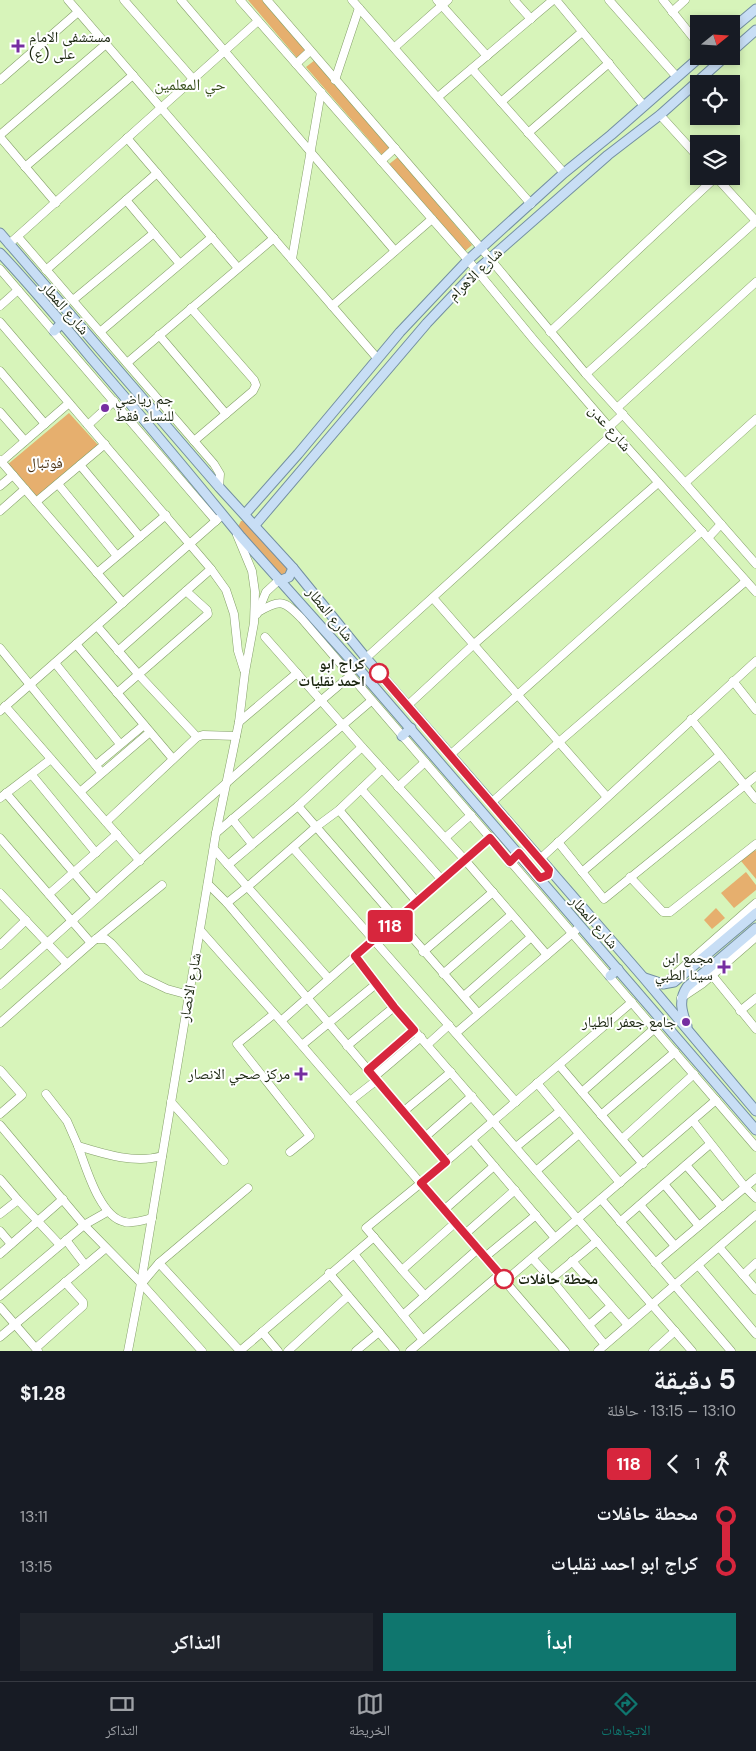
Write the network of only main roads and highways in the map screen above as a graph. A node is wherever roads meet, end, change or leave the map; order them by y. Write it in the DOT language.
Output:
graph roads {
  1 [pos="756,9"];
  2 [pos="756,16"];
  3 [pos="744,19"];
  4 [pos="740,22"];
  5 [pos="756,30"];
  6 [pos="740,44"];
  7 [pos="690,65"];
  8 [pos="716,65"];
  9 [pos="611,135"];
  10 [pos="600,144"];
  11 [pos="620,145"];
  12 [pos="608,155"];
  13 [pos="0,233"];
  14 [pos="0,253"];
  15 [pos="62,323"];
  16 [pos="54,331"];
  17 [pos="111,345"];
  18 [pos="103,352"];
  19 [pos="332,413"];
  20 [pos="342,422"];
  21 [pos="324,424"];
  22 [pos="334,433"];
  23 [pos="244,513"];
  24 [pos="229,522"];
  25 [pos="255,525"];
  26 [pos="293,568"];
  27 [pos="279,581"];
  28 [pos="410,728"];
  29 [pos="402,736"];
  30 [pos="519,853"];
  31 [pos="510,862"];
  32 [pos="549,870"];
  33 [pos="540,878"];
  34 [pos="566,890"];
  35 [pos="557,898"];
  36 [pos="756,913"];
  37 [pos="756,928"];
  38 [pos="713,950"];
  39 [pos="722,957"];
  40 [pos="703,959"];
  41 [pos="618,969"];
  42 [pos="711,971"];
  43 [pos="610,976"];
  44 [pos="642,977"];
  45 [pos="688,1031"];
  46 [pos="756,1111"];
  47 [pos="756,1130"];
  1 -- 2 [label="main road"];
  1 -- 3 [label="main road"];
  3 -- 4 [label="main road"];
  3 -- 5 [label="main road"];
  5 -- 6 [label="main road"];
  7 -- 9 [label="main road, شارع الاهرام"];
  8 -- 11 [label="main road, شارع الاهرام"];
  9 -- 10 [label="main road, شارع الاهرام"];
  9 -- 11 [label="main road"];
  10 -- 12 [label="main road"];
  10 -- 19 [label="main road, شارع الاهرام"];
  11 -- 12 [label="main road, شارع الاهرام"];
  12 -- 20 [label="main road, شارع الاهرام"];
  13 -- 18 [label="main road, شارع المطار"];
  14 -- 15 [label="main road, شارع المطار"];
  15 -- 16 [label="main road"];
  15 -- 24 [label="main road, شارع المطار"];
  17 -- 18 [label="main road"];
  18 -- 23 [label="main road, شارع المطار"];
  19 -- 20 [label="main road"];
  19 -- 21 [label="main road, شارع الاهرام"];
  20 -- 22 [label="main road, شارع الاهرام"];
  21 -- 22 [label="main road"];
  21 -- 23 [label="main road, شارع الاهرام"];
  22 -- 25 [label="main road, شارع الاهرام"];
  23 -- 24 [label="main road, شارع الاهرام"];
  23 -- 25 [label="main road, شارع المطار"];
  24 -- 27 [label="main road, شارع المطار"];
  25 -- 26 [label="main road, شارع المطار"];
  26 -- 27 [label="main road"];
  26 -- 32 [label="main road, شارع المطار"];
  27 -- 28 [label="main road, شارع المطار"];
  28 -- 29 [label="main road"];
  28 -- 30 [label="main road, شارع المطار"];
  30 -- 31 [label="main road"];
  30 -- 33 [label="main road, شارع المطار"];
  32 -- 33 [label="main road"];
  32 -- 34 [label="main road, شارع المطار"];
  33 -- 35 [label="main road, شارع المطار"];
  34 -- 35 [label="main road"];
  34 -- 44 [label="main road, شارع المطار"];
  35 -- 41 [label="main road, شارع المطار"];
  36 -- 38 [label="main road"];
  37 -- 39 [label="main road"];
  38 -- 39 [label="main road"];
  38 -- 40 [label="main road"];
  39 -- 42 [label="main road"];
  40 -- 42 [label="main road"];
  40 -- 44 [label="main road"];
  41 -- 43 [label="main road"];
  41 -- 47 [label="main road, شارع المطار"];
  42 -- 45 [label="main road"];
  44 -- 45 [label="main road, شارع المطار"];
  45 -- 46 [label="main road, شارع المطار"];
}
